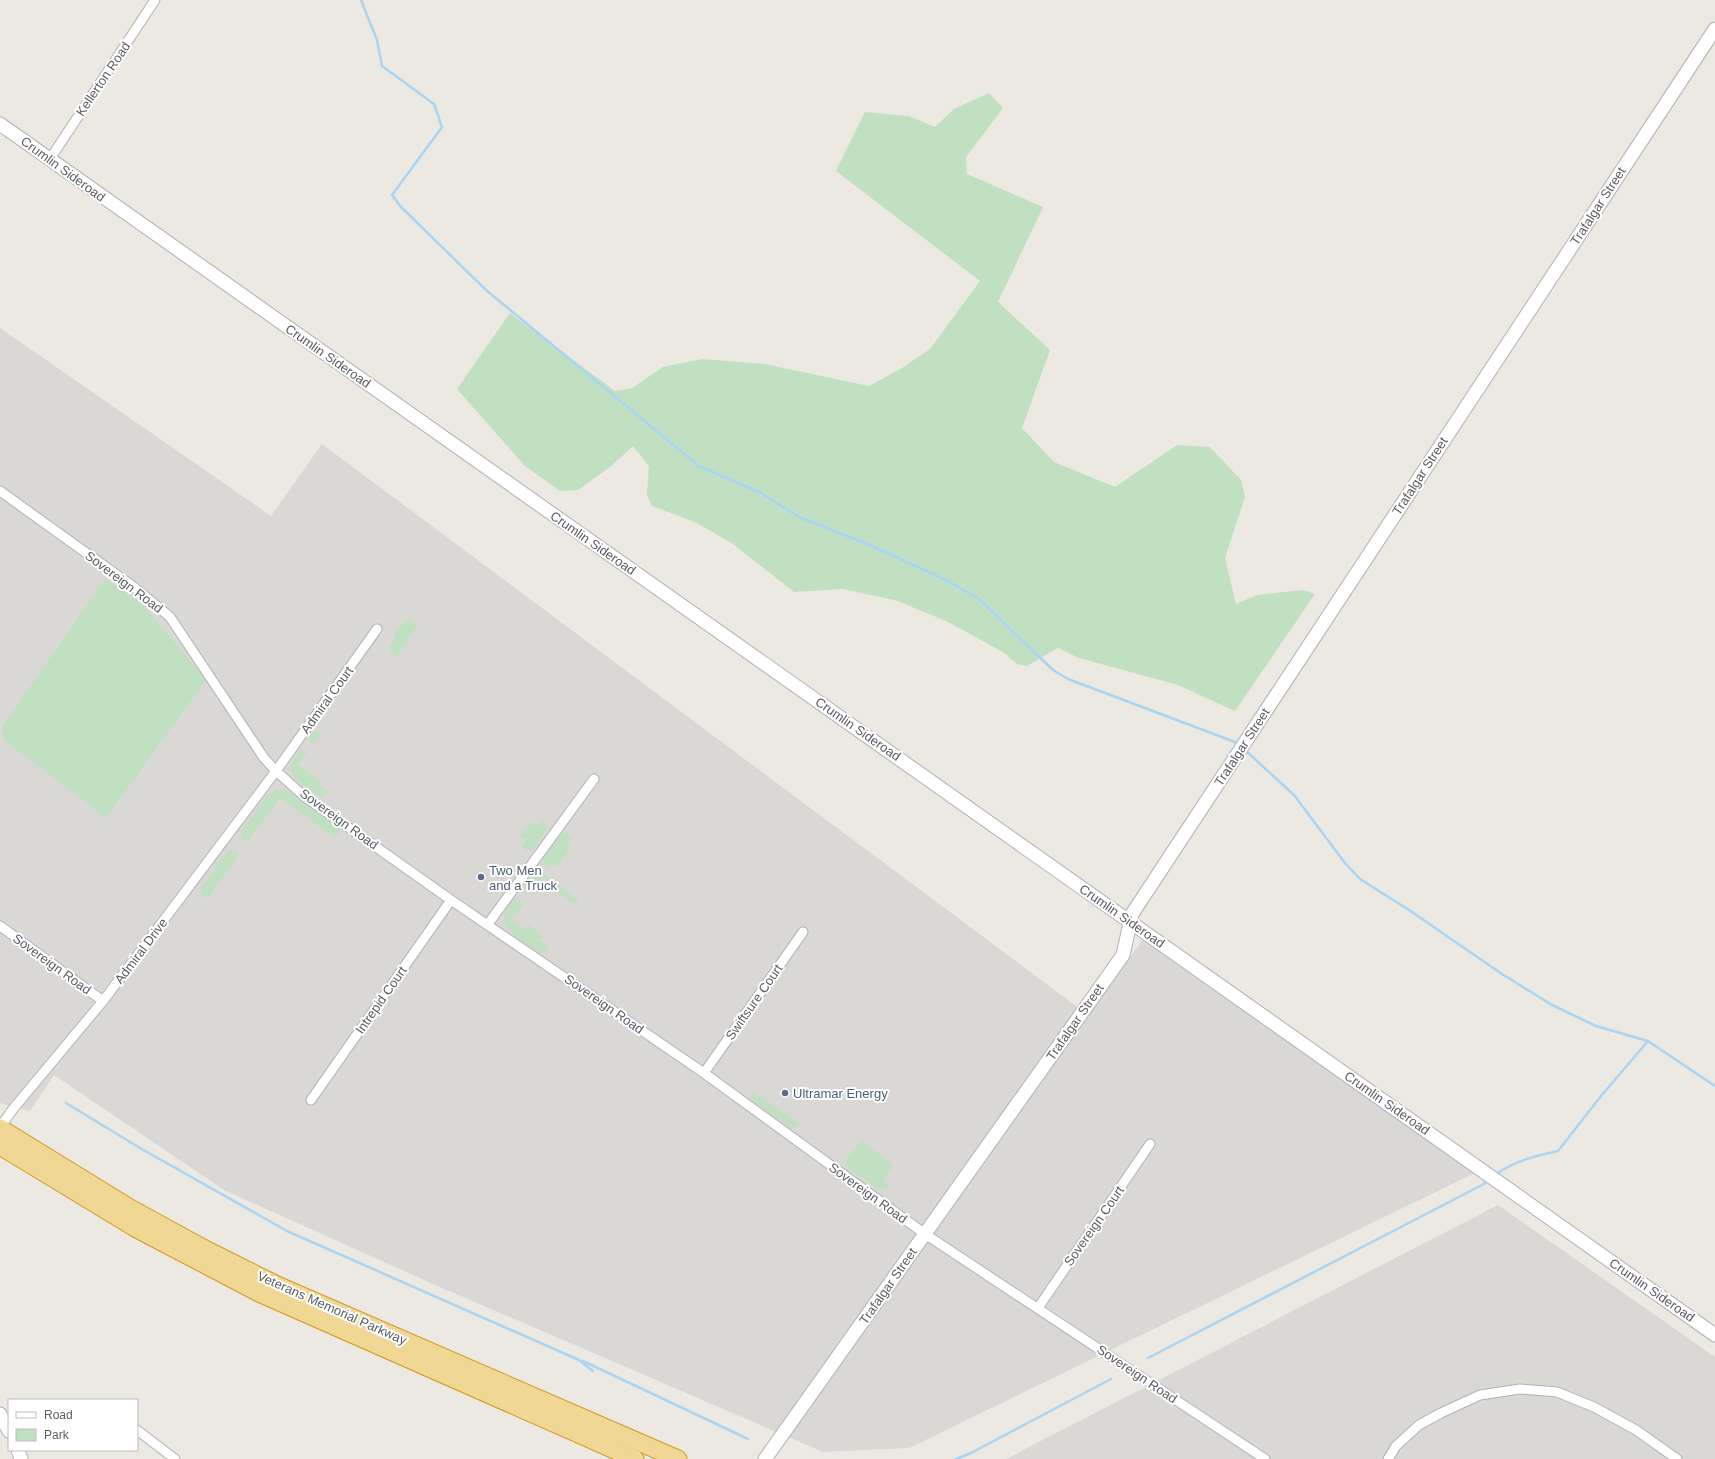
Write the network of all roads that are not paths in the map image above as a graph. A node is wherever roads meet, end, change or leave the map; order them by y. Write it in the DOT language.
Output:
graph roads {
  1 [pos="155,0"];
  2 [pos="1715,28"];
  3 [pos="0,124"];
  4 [pos="50,159"];
  5 [pos="0,491"];
  6 [pos="378,629"];
  7 [pos="276,771"];
  8 [pos="594,779"];
  9 [pos="451,900"];
  10 [pos="1130,921"];
  11 [pos="488,924"];
  12 [pos="0,926"];
  13 [pos="803,932"];
  14 [pos="103,1001"];
  15 [pos="704,1073"];
  16 [pos="310,1100"];
  17 [pos="0,1128"];
  18 [pos="1150,1144"];
  19 [pos="0,1146"];
  20 [pos="925,1234"];
  21 [pos="1038,1308"];
  22 [pos="1715,1335"];
  23 [pos="0,1414"];
  24 [pos="8,1429"];
  25 [pos="138,1431"];
  26 [pos="175,1459"];
  27 [pos="635,1459"];
  28 [pos="678,1459"];
  29 [pos="765,1459"];
  30 [pos="1265,1459"];
  31 [pos="1388,1459"];
  32 [pos="1677,1459"];
  1 -- 4 [label="street, Kellerton Road"];
  2 -- 10 [label="street, Trafalgar Street"];
  3 -- 4 [label="street, Crumlin Sideroad"];
  4 -- 10 [label="street, Crumlin Sideroad"];
  5 -- 7 [label="street, Sovereign Road"];
  6 -- 7 [label="street, Admiral Court"];
  7 -- 9 [label="street, Sovereign Road"];
  7 -- 14 [label="street, Admiral Drive"];
  8 -- 11 [label="street"];
  9 -- 11 [label="street, Sovereign Road"];
  9 -- 16 [label="street, Intrepid Court"];
  10 -- 20 [label="street, Trafalgar Street"];
  10 -- 22 [label="street, Crumlin Sideroad"];
  11 -- 15 [label="street, Sovereign Road"];
  12 -- 14 [label="street, Sovereign Road"];
  13 -- 15 [label="street, Swiftsure Court"];
  14 -- 17 [label="street, Admiral Drive"];
  15 -- 20 [label="street, Sovereign Road"];
  17 -- 28 [label="highway, Veterans Memorial Parkway"];
  18 -- 21 [label="street, Sovereign Court"];
  19 -- 27 [label="highway, Veterans Memorial Parkway"];
  20 -- 21 [label="street, Sovereign Road"];
  20 -- 29 [label="street, Trafalgar Street"];
  21 -- 30 [label="street, Sovereign Road"];
  23 -- 24 [label="street"];
  25 -- 26 [label="street"];
  31 -- 32 [label="street"];
}
